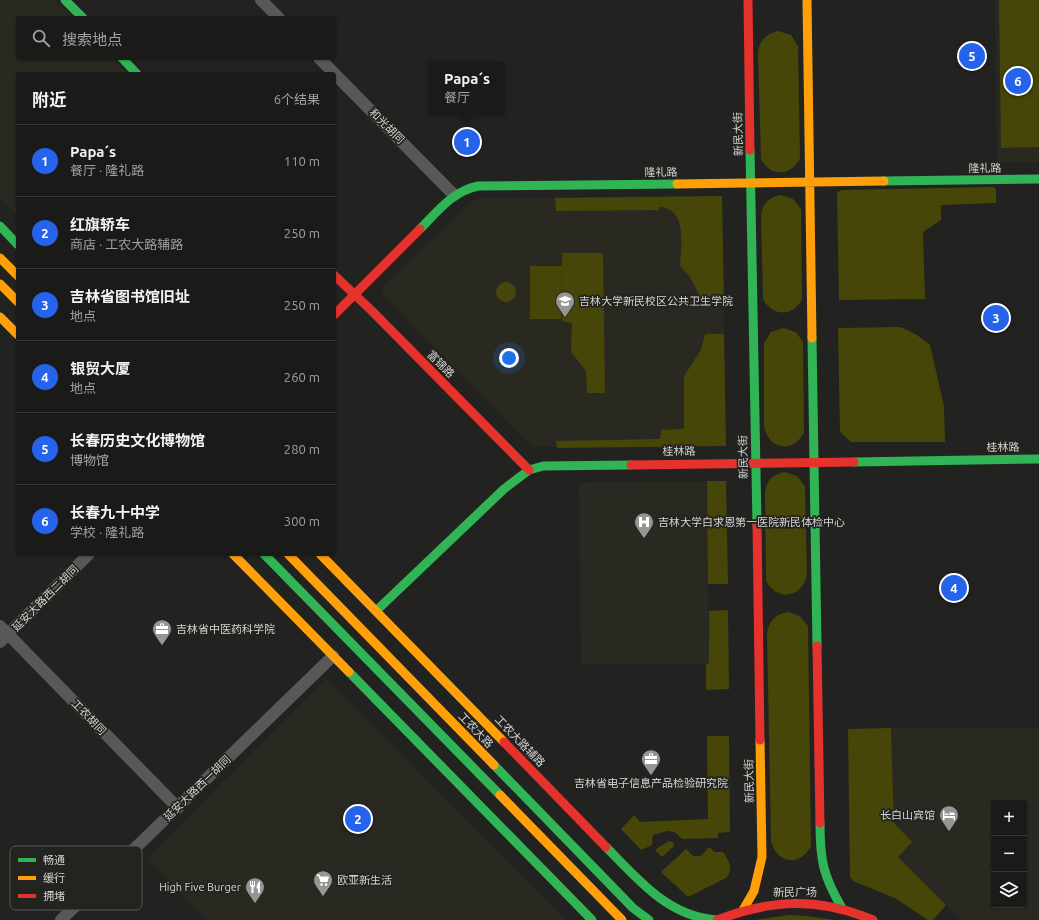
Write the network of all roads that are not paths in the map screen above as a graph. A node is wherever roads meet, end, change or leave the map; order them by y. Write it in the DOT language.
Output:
graph roads {
  1 [pos="65,0"];
  2 [pos="261,0"];
  3 [pos="748,0"];
  4 [pos="808,0"];
  5 [pos="81,16"];
  6 [pos="277,16"];
  7 [pos="124,60"];
  8 [pos="321,60"];
  9 [pos="135,72"];
  10 [pos="333,72"];
  11 [pos="336,75"];
  12 [pos="1039,179"];
  13 [pos="810,182"];
  14 [pos="751,183"];
  15 [pos="454,195"];
  16 [pos="0,226"];
  17 [pos="16,243"];
  18 [pos="0,258"];
  19 [pos="16,274"];
  20 [pos="336,278"];
  21 [pos="0,284"];
  22 [pos="354,295"];
  23 [pos="16,300"];
  24 [pos="336,313"];
  25 [pos="0,317"];
  26 [pos="16,333"];
  27 [pos="1039,459"];
  28 [pos="814,461"];
  29 [pos="755,462"];
  30 [pos="529,470"];
  31 [pos="87,556"];
  32 [pos="235,556"];
  33 [pos="266,556"];
  34 [pos="290,556"];
  35 [pos="322,556"];
  36 [pos="376,611"];
  37 [pos="3,634"];
  38 [pos="333,656"];
  39 [pos="178,808"];
  40 [pos="138,846"];
  41 [pos="842,908"];
  42 [pos="71,910"];
  43 [pos="743,910"];
  44 [pos="61,920"];
  45 [pos="592,920"];
  46 [pos="622,920"];
  47 [pos="649,920"];
  48 [pos="717,920"];
  49 [pos="873,920"];
  1 -- 5 [label="main road"];
  2 -- 6 [label="street"];
  3 -- 14 [label="main road, 新民大街"];
  4 -- 13 [label="main road"];
  7 -- 9 [label="main road"];
  8 -- 10 [label="street, 和光胡同"];
  11 -- 15 [label="street, 和光胡同"];
  12 -- 13 [label="main road, 隆礼路"];
  13 -- 14 [label="main road, 隆礼路"];
  13 -- 28 [label="main road"];
  14 -- 15 [label="main road, 隆礼路"];
  14 -- 29 [label="main road, 新民大街"];
  15 -- 22 [label="main road, 隆礼路"];
  16 -- 17 [label="main road"];
  18 -- 19 [label="main road"];
  20 -- 22 [label="main road, 富锦路"];
  21 -- 23 [label="main road"];
  22 -- 24 [label="main road, 隆礼路"];
  22 -- 30 [label="main road, 富锦路"];
  25 -- 26 [label="main road"];
  27 -- 28 [label="main road, 桂林路"];
  28 -- 29 [label="main road, 桂林路"];
  28 -- 41 [label="main road"];
  29 -- 30 [label="main road, 桂林路"];
  29 -- 43 [label="main road, 新民大街"];
  30 -- 36 [label="main road, 桂林路"];
  31 -- 37 [label="street, 延安大路西二胡同"];
  32 -- 38 [label="main road"];
  33 -- 46 [label="main road"];
  34 -- 47 [label="main road, 工农大路"];
  35 -- 36 [label="main road, 工农大路辅路"];
  36 -- 48 [label="main road, 工农大路辅路"];
  37 -- 39 [label="street, 工农胡同"];
  38 -- 39 [label="street, 延安大路西一胡同"];
  38 -- 45 [label="main road"];
  39 -- 40 [label="street, 延安大路西一胡同"];
  41 -- 43 [label="main road, 新民广场"];
  41 -- 49 [label="main road, 新民广场"];
  42 -- 44 [label="street, 延安大路西一胡同"];
  43 -- 48 [label="main road, 新民广场"];
}
